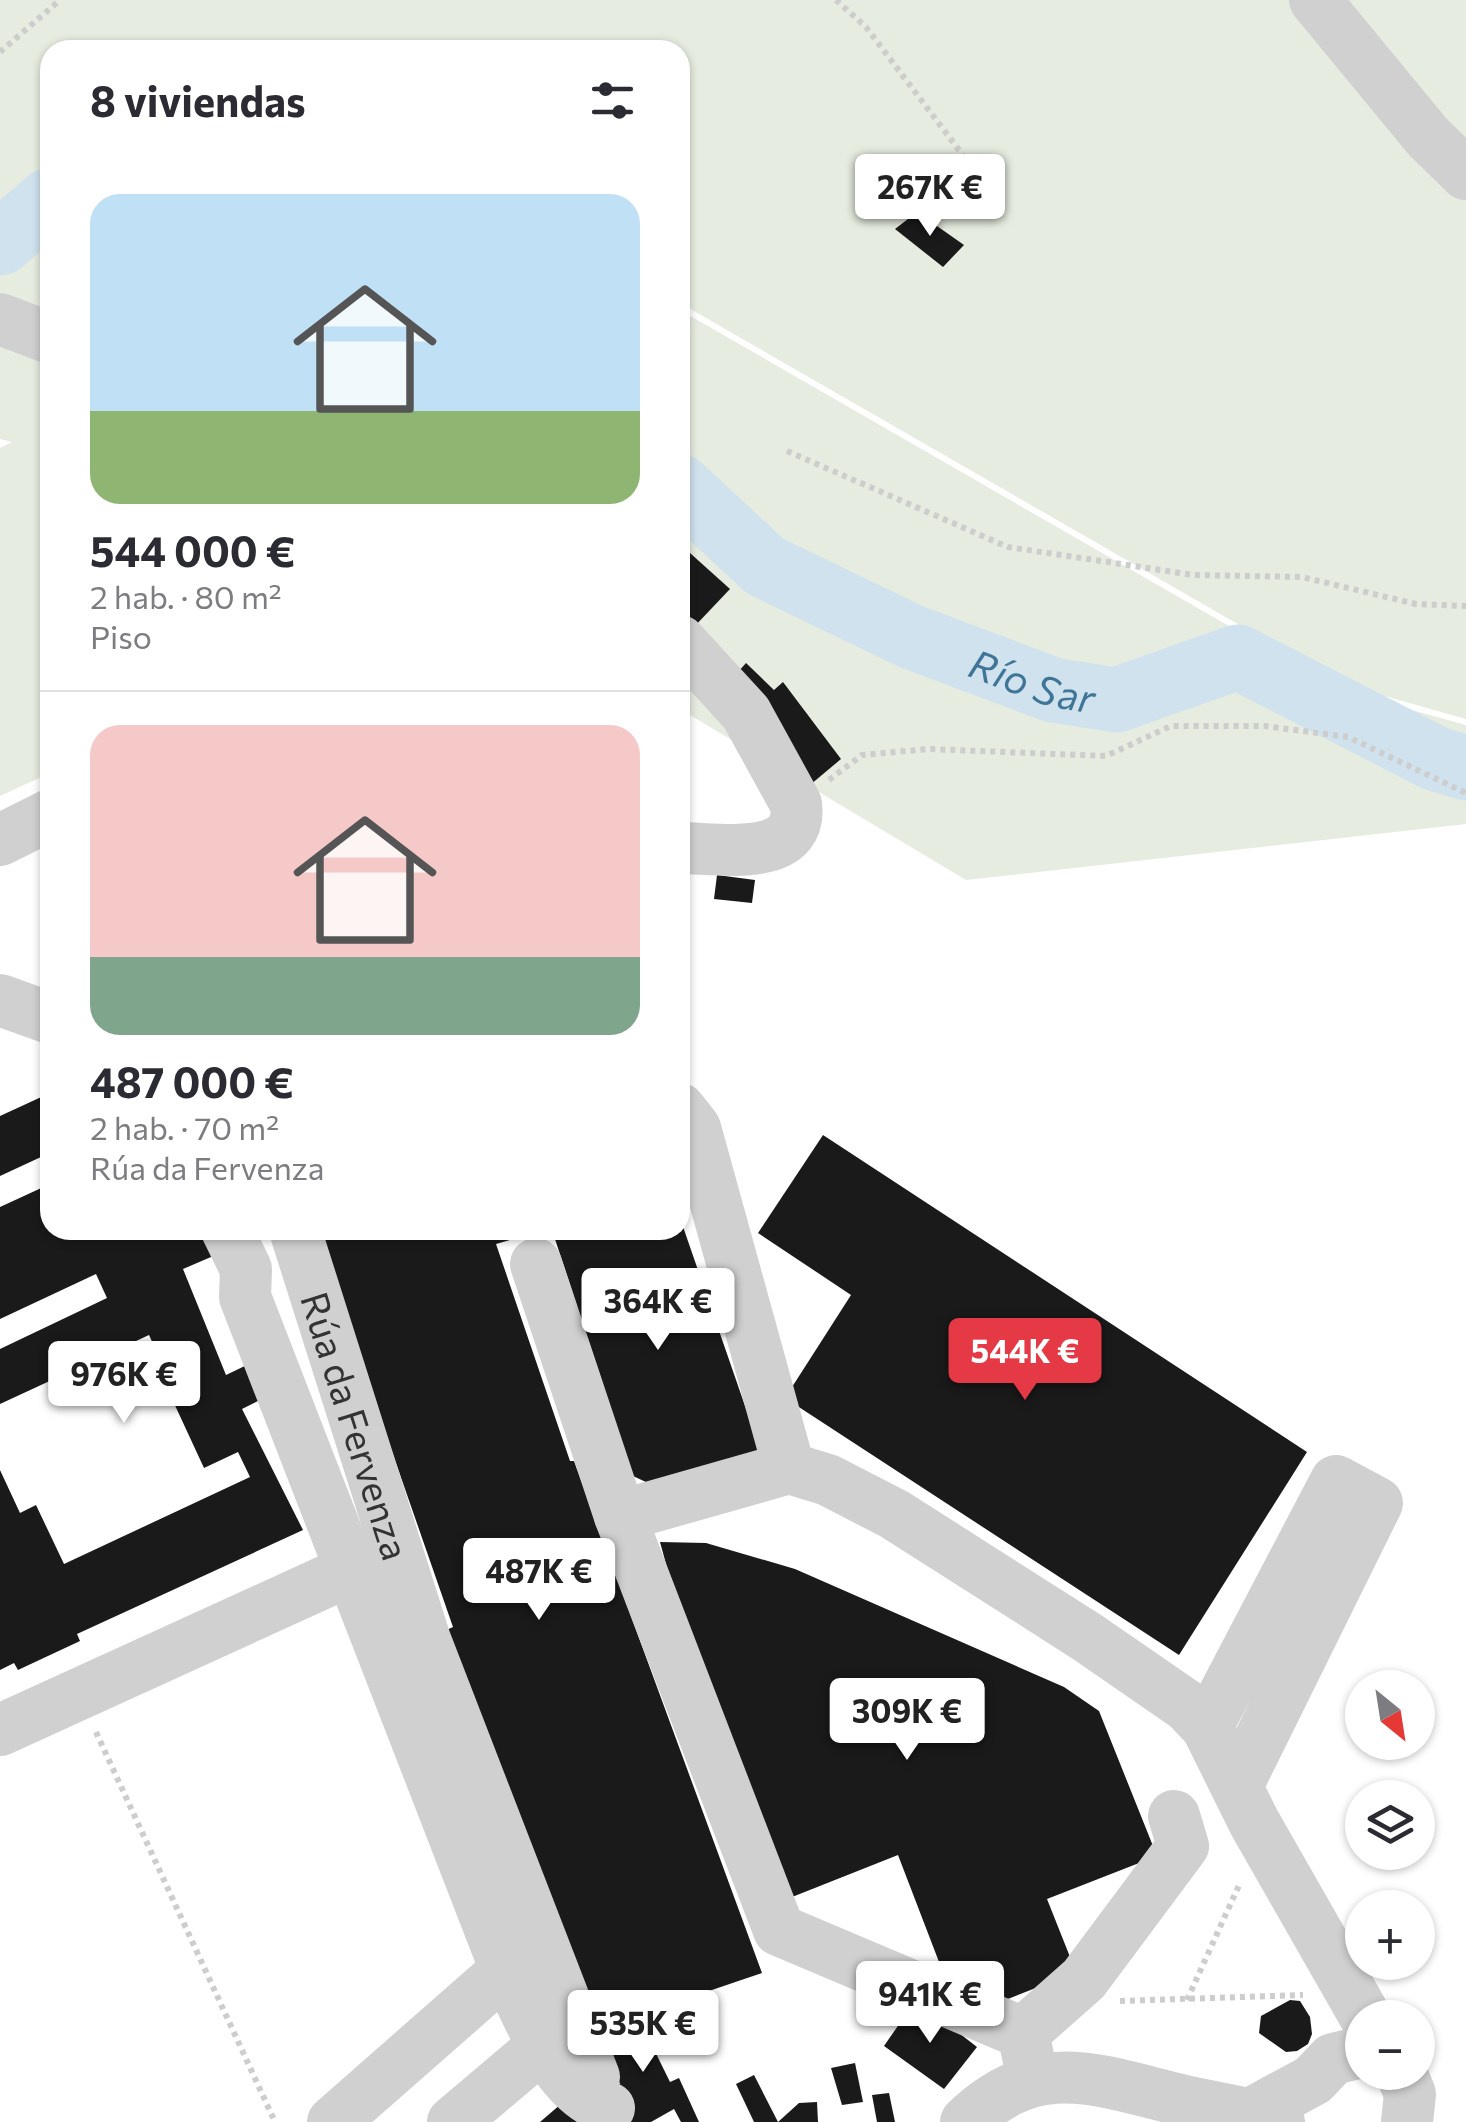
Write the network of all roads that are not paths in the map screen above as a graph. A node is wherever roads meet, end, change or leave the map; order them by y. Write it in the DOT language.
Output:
graph roads {
  1 [pos="1315,0"];
  2 [pos="1466,174"];
  3 [pos="0,319"];
  4 [pos="40,334"];
  5 [pos="690,652"];
  6 [pos="690,848"];
  7 [pos="0,1000"];
  8 [pos="40,1014"];
  9 [pos="690,1122"];
  10 [pos="232,1240"];
  11 [pos="299,1240"];
  12 [pos="536,1264"];
  13 [pos="789,1468"];
  14 [pos="620,1516"];
  15 [pos="351,1570"];
  16 [pos="1206,1726"];
  17 [pos="0,1730"];
  18 [pos="1237,1786"];
  19 [pos="1174,1816"];
  20 [pos="506,1970"];
  21 [pos="544,2044"];
  22 [pos="1343,2044"];
  23 [pos="1028,2056"];
  24 [pos="614,2115"];
  25 [pos="1266,2118"];
  26 [pos="334,2122"];
  27 [pos="453,2122"];
  28 [pos="966,2122"];
  1 -- 2 [label="street"];
  3 -- 4 [label="street"];
  5 -- 6 [label="street"];
  7 -- 8 [label="street"];
  9 -- 13 [label="street"];
  10 -- 15 [label="street"];
  11 -- 24 [label="street, Rúa da Fervenza"];
  12 -- 14 [label="street"];
  13 -- 14 [label="street"];
  13 -- 16 [label="street"];
  14 -- 23 [label="street"];
  15 -- 17 [label="street"];
  15 -- 20 [label="street"];
  16 -- 18 [label="street"];
  16 -- 18 [label="street"];
  18 -- 22 [label="street"];
  19 -- 23 [label="street"];
  20 -- 21 [label="street"];
  20 -- 26 [label="street"];
  21 -- 24 [label="street"];
  21 -- 27 [label="street"];
  22 -- 25 [label="street"];
  23 -- 25 [label="street"];
  23 -- 28 [label="street"];
}
